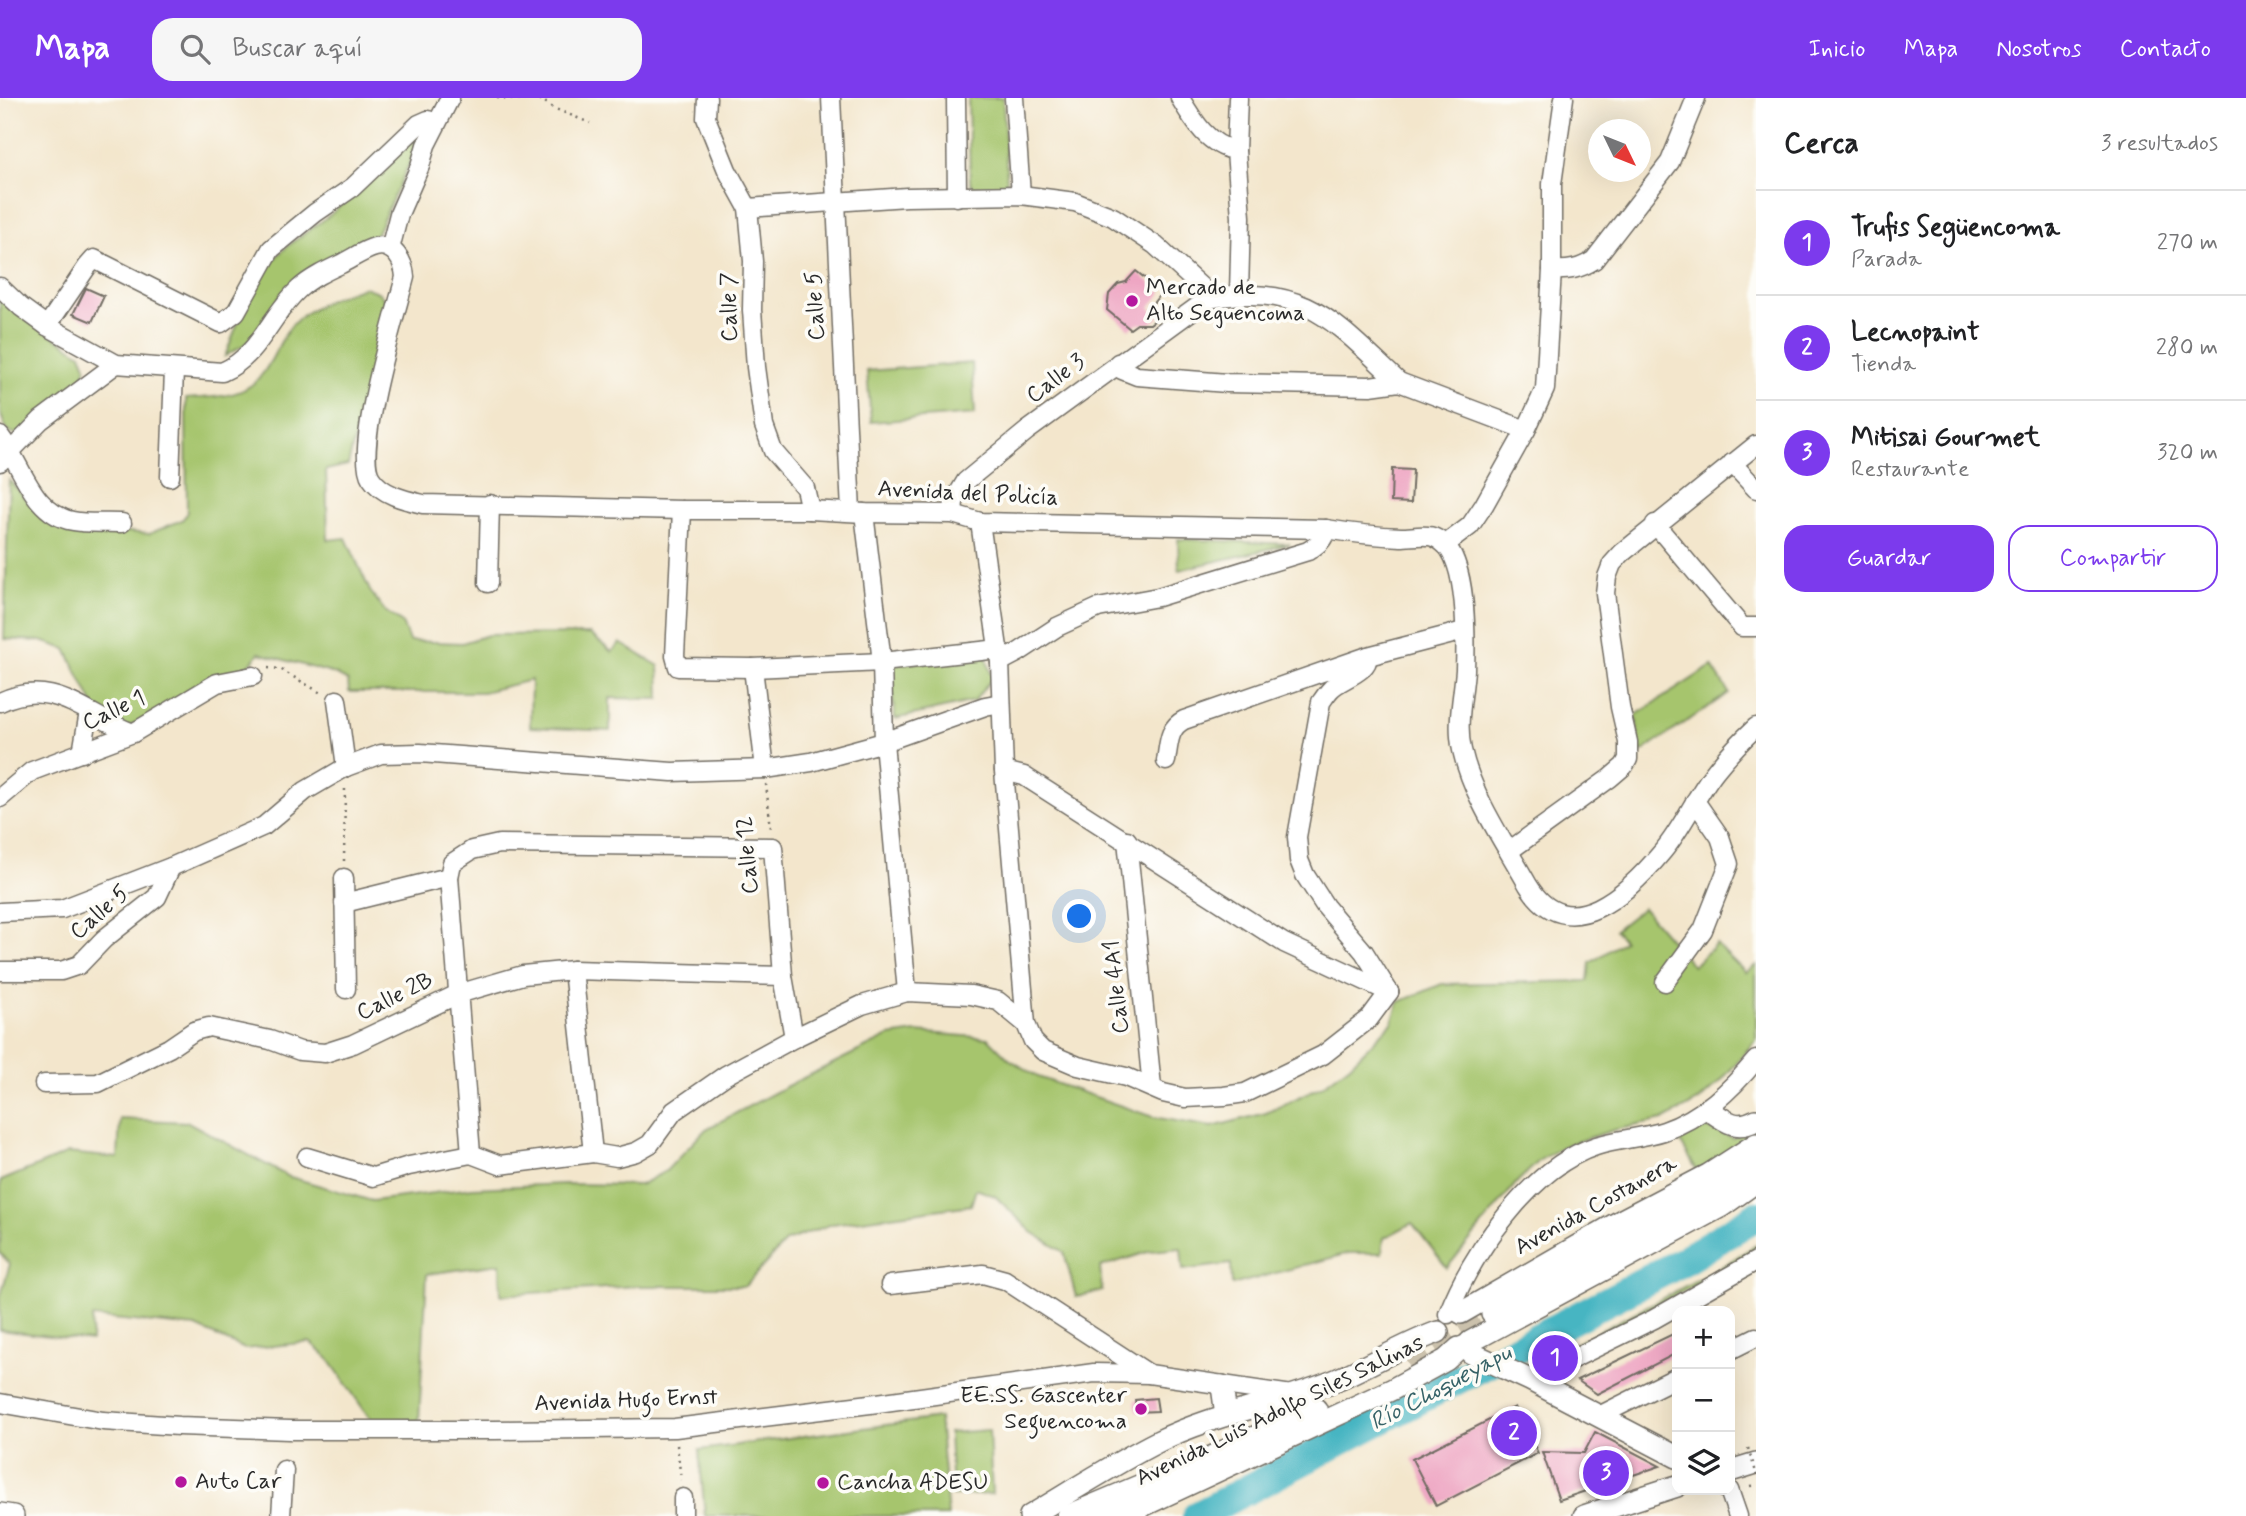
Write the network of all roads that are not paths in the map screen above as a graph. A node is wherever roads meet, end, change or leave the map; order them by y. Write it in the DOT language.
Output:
graph roads {
  1 [pos="450,98"];
  2 [pos="707,98"];
  3 [pos="831,98"];
  4 [pos="956,98"];
  5 [pos="1014,98"];
  6 [pos="1180,98"];
  7 [pos="1238,98"];
  8 [pos="1564,98"];
  9 [pos="1696,98"];
  10 [pos="436,123"];
  11 [pos="1236,151"];
  12 [pos="1021,195"];
  13 [pos="957,197"];
  14 [pos="835,201"];
  15 [pos="747,208"];
  16 [pos="390,249"];
  17 [pos="1552,270"];
  18 [pos="0,287"];
  19 [pos="1239,293"];
  20 [pos="1208,299"];
  21 [pos="47,326"];
  22 [pos="1118,363"];
  23 [pos="116,364"];
  24 [pos="174,370"];
  25 [pos="1399,382"];
  26 [pos="1526,430"];
  27 [pos="1756,446"];
  28 [pos="3,449"];
  29 [pos="1732,463"];
  30 [pos="170,477"];
  31 [pos="1756,489"];
  32 [pos="490,504"];
  33 [pos="682,510"];
  34 [pos="810,510"];
  35 [pos="858,512"];
  36 [pos="953,514"];
  37 [pos="981,522"];
  38 [pos="122,523"];
  39 [pos="1655,524"];
  40 [pos="1326,529"];
  41 [pos="1446,544"];
  42 [pos="488,583"];
  43 [pos="1756,627"];
  44 [pos="1464,631"];
  45 [pos="999,655"];
  46 [pos="1368,656"];
  47 [pos="882,662"];
  48 [pos="753,668"];
  49 [pos="253,676"];
  50 [pos="337,700"];
  51 [pos="0,702"];
  52 [pos="1001,703"];
  53 [pos="89,712"];
  54 [pos="1756,727"];
  55 [pos="133,733"];
  56 [pos="884,742"];
  57 [pos="82,753"];
  58 [pos="1166,761"];
  59 [pos="346,766"];
  60 [pos="765,769"];
  61 [pos="1004,771"];
  62 [pos="0,798"];
  63 [pos="1695,801"];
  64 [pos="1127,840"];
  65 [pos="1509,850"];
  66 [pos="172,867"];
  67 [pos="449,877"];
  68 [pos="344,878"];
  69 [pos="344,903"];
  70 [pos="0,912"];
  71 [pos="573,970"];
  72 [pos="0,971"];
  73 [pos="783,976"];
  74 [pos="1665,982"];
  75 [pos="346,989"];
  76 [pos="906,992"];
  77 [pos="1389,992"];
  78 [pos="458,994"];
  79 [pos="1026,1024"];
  80 [pos="794,1038"];
  81 [pos="1756,1060"];
  82 [pos="44,1084"];
  83 [pos="1152,1087"];
  84 [pos="1708,1109"];
  85 [pos="1756,1120"];
  86 [pos="1756,1144"];
  87 [pos="593,1153"];
  88 [pos="471,1154"];
  89 [pos="307,1157"];
  90 [pos="1756,1165"];
  91 [pos="1756,1182"];
  92 [pos="1756,1261"];
  93 [pos="890,1285"];
  94 [pos="1492,1314"];
  95 [pos="1449,1320"];
  96 [pos="1756,1337"];
  97 [pos="1467,1348"];
  98 [pos="1735,1348"];
  99 [pos="1409,1365"];
  100 [pos="1149,1374"];
  101 [pos="1530,1380"];
  102 [pos="1672,1380"];
  103 [pos="1222,1386"];
  104 [pos="1293,1395"];
  105 [pos="0,1402"];
  106 [pos="1226,1415"];
  107 [pos="1599,1416"];
  108 [pos="1672,1454"];
  109 [pos="1752,1455"];
  110 [pos="1194,1465"];
  111 [pos="1735,1467"];
  112 [pos="284,1470"];
  113 [pos="1672,1488"];
  114 [pos="1731,1495"];
  115 [pos="0,1514"];
  116 [pos="13,1516"];
  117 [pos="281,1516"];
  118 [pos="1030,1516"];
  119 [pos="1068,1516"];
  120 [pos="1095,1516"];
  121 [pos="1121,1516"];
  122 [pos="1584,1516"];
  123 [pos="1738,1516"];
  1 -- 10 [label="street"];
  2 -- 15 [label="street, Calle 7"];
  3 -- 14 [label="street, Calle 5"];
  4 -- 13 [label="street"];
  5 -- 12 [label="street"];
  6 -- 11 [label="street"];
  7 -- 11 [label="street"];
  8 -- 17 [label="street"];
  9 -- 17 [label="street"];
  10 -- 16 [label="street"];
  10 -- 21 [label="street"];
  11 -- 19 [label="street"];
  12 -- 13 [label="street"];
  12 -- 20 [label="street"];
  13 -- 14 [label="street"];
  14 -- 15 [label="street"];
  14 -- 35 [label="street, Calle 5"];
  15 -- 34 [label="street, Calle 7"];
  16 -- 24 [label="street"];
  16 -- 32 [label="street, Avenida del Policía"];
  17 -- 26 [label="street"];
  18 -- 21 [label="street"];
  19 -- 20 [label="street"];
  19 -- 25 [label="street"];
  20 -- 22 [label="street, Calle 3"];
  21 -- 23 [label="street"];
  22 -- 25 [label="street"];
  22 -- 36 [label="street, Calle 3"];
  23 -- 24 [label="street"];
  23 -- 28 [label="street"];
  24 -- 30 [label="street"];
  25 -- 26 [label="street"];
  26 -- 41 [label="street"];
  27 -- 29 [label="street"];
  28 -- 38 [label="street"];
  29 -- 31 [label="street"];
  29 -- 39 [label="street"];
  32 -- 33 [label="street, Avenida del Policía"];
  32 -- 42 [label="street"];
  33 -- 34 [label="street, Avenida del Policía"];
  33 -- 48 [label="street"];
  34 -- 35 [label="street, Avenida del Policía"];
  35 -- 36 [label="street, Avenida del Policía"];
  35 -- 47 [label="street, Calle 5"];
  36 -- 37 [label="street, Avenida del Policía"];
  37 -- 40 [label="street, Avenida del Policía"];
  37 -- 45 [label="street"];
  39 -- 43 [label="street"];
  39 -- 65 [label="street"];
  40 -- 41 [label="street, Avenida del Policía"];
  40 -- 45 [label="street"];
  41 -- 44 [label="street"];
  44 -- 46 [label="street"];
  44 -- 65 [label="street"];
  45 -- 47 [label="street"];
  45 -- 52 [label="street"];
  46 -- 58 [label="street"];
  46 -- 77 [label="street"];
  47 -- 48 [label="street"];
  47 -- 56 [label="street, Calle 5"];
  48 -- 60 [label="street"];
  49 -- 55 [label="street, Calle 1"];
  50 -- 59 [label="street"];
  51 -- 53 [label="street"];
  52 -- 56 [label="street"];
  52 -- 61 [label="street"];
  53 -- 55 [label="street"];
  53 -- 57 [label="street"];
  54 -- 63 [label="street"];
  55 -- 57 [label="street, Calle 1"];
  56 -- 60 [label="street"];
  56 -- 76 [label="street, Calle 5"];
  57 -- 62 [label="street, Calle 1"];
  59 -- 60 [label="street"];
  59 -- 66 [label="street"];
  61 -- 64 [label="street"];
  61 -- 79 [label="street"];
  63 -- 65 [label="street"];
  63 -- 74 [label="street"];
  64 -- 77 [label="street"];
  64 -- 83 [label="street, Calle 4A1"];
  66 -- 70 [label="street"];
  66 -- 72 [label="street, Calle 5"];
  67 -- 69 [label="street"];
  67 -- 73 [label="street, Calle 12"];
  67 -- 78 [label="street"];
  68 -- 69 [label="street"];
  69 -- 75 [label="street"];
  71 -- 73 [label="street, Calle 2B"];
  71 -- 78 [label="street, Calle 2B"];
  71 -- 87 [label="street"];
  73 -- 80 [label="street, Calle 12"];
  76 -- 79 [label="street"];
  76 -- 80 [label="street"];
  77 -- 83 [label="street"];
  78 -- 82 [label="street, Calle 2B"];
  78 -- 88 [label="street"];
  79 -- 83 [label="street"];
  80 -- 87 [label="street"];
  81 -- 84 [label="street"];
  84 -- 85 [label="main road"];
  84 -- 95 [label="street"];
  86 -- 95 [label="main road, Avenida Costanera"];
  87 -- 88 [label="street"];
  88 -- 89 [label="street"];
  90 -- 94 [label="main road"];
  91 -- 97 [label="main road"];
  92 -- 101 [label="street"];
  93 -- 100 [label="street"];
  95 -- 97 [label="main road"];
  95 -- 97 [label="main road"];
  95 -- 104 [label="main road, Avenida Luis Adolfo Siles Salinas"];
  96 -- 98 [label="street"];
  97 -- 101 [label="main road"];
  97 -- 121 [label="main road, Avenida Luis Adolfo Siles Salinas"];
  99 -- 110 [label="main road"];
  100 -- 103 [label="street, Avenida Hugo Ernst"];
  100 -- 105 [label="street, Avenida Hugo Ernst"];
  101 -- 107 [label="main road"];
  102 -- 107 [label="street"];
  103 -- 104 [label="street, Avenida Hugo Ernst"];
  103 -- 106 [label="main road"];
  104 -- 106 [label="main road, Avenida Luis Adolfo Siles Salinas"];
  106 -- 118 [label="main road, Avenida Luis Adolfo Siles Salinas"];
  107 -- 108 [label="main road"];
  109 -- 111 [label="main road"];
  110 -- 119 [label="main road"];
  110 -- 120 [label="main road"];
  112 -- 117 [label="street"];
  113 -- 122 [label="main road"];
  114 -- 123 [label="street"];
  115 -- 116 [label="main road"];
}
